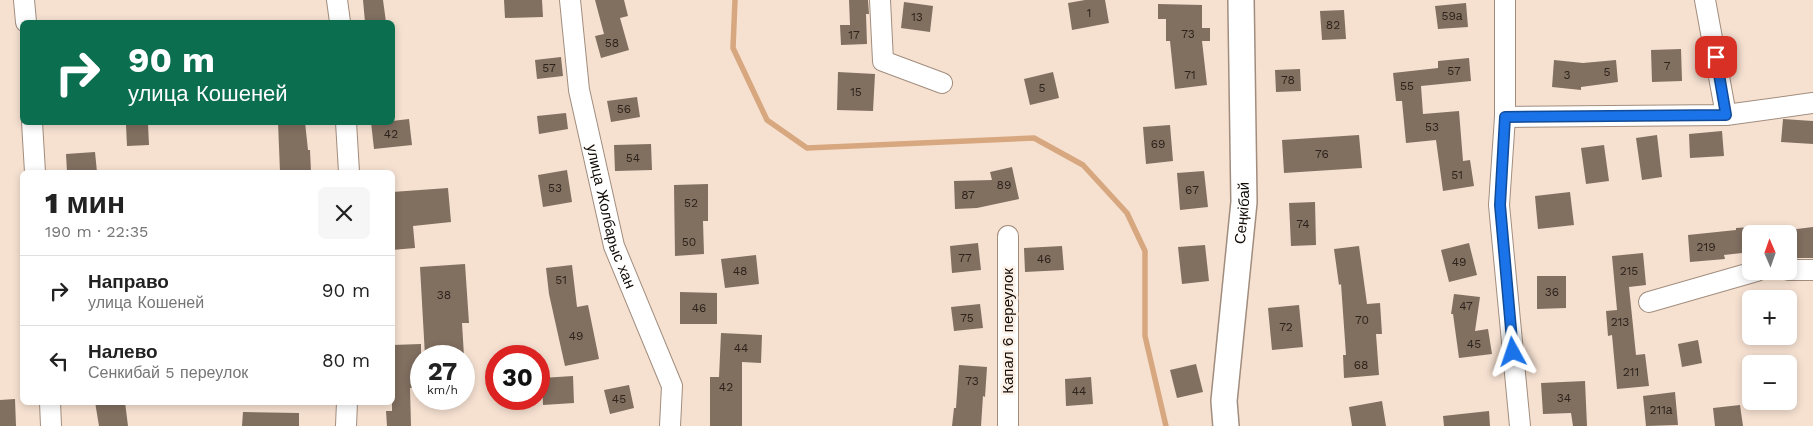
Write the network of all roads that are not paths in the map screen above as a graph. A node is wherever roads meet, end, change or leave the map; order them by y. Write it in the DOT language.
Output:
graph roads {
  1 [pos="24,0"];
  2 [pos="337,0"];
  3 [pos="570,0"];
  4 [pos="880,0"];
  5 [pos="1241,0"];
  6 [pos="1505,0"];
  7 [pos="1705,0"];
  8 [pos="26,20"];
  9 [pos="340,20"];
  10 [pos="942,82"];
  11 [pos="1813,103"];
  12 [pos="1726,115"];
  13 [pos="1505,117"];
  14 [pos="32,125"];
  15 [pos="346,125"];
  16 [pos="35,170"];
  17 [pos="349,170"];
  18 [pos="1008,236"];
  19 [pos="1798,270"];
  20 [pos="1813,270"];
  21 [pos="1742,275"];
  22 [pos="1649,302"];
  23 [pos="50,405"];
  24 [pos="347,405"];
  25 [pos="51,426"];
  26 [pos="346,426"];
  27 [pos="670,426"];
  28 [pos="1008,426"];
  29 [pos="1226,426"];
  30 [pos="1520,426"];
  1 -- 8 [label="street"];
  2 -- 9 [label="street"];
  3 -- 27 [label="street, улица Жолбарыс хан"];
  4 -- 10 [label="street"];
  5 -- 29 [label="street, Сеңкібай"];
  6 -- 13 [label="street"];
  7 -- 12 [label="street"];
  11 -- 12 [label="street"];
  12 -- 13 [label="street"];
  13 -- 30 [label="street"];
  14 -- 16 [label="street"];
  15 -- 17 [label="street"];
  18 -- 28 [label="street, Капал 6 переулок"];
  19 -- 20 [label="street"];
  21 -- 22 [label="street"];
  23 -- 25 [label="street"];
  24 -- 26 [label="street"];
}
